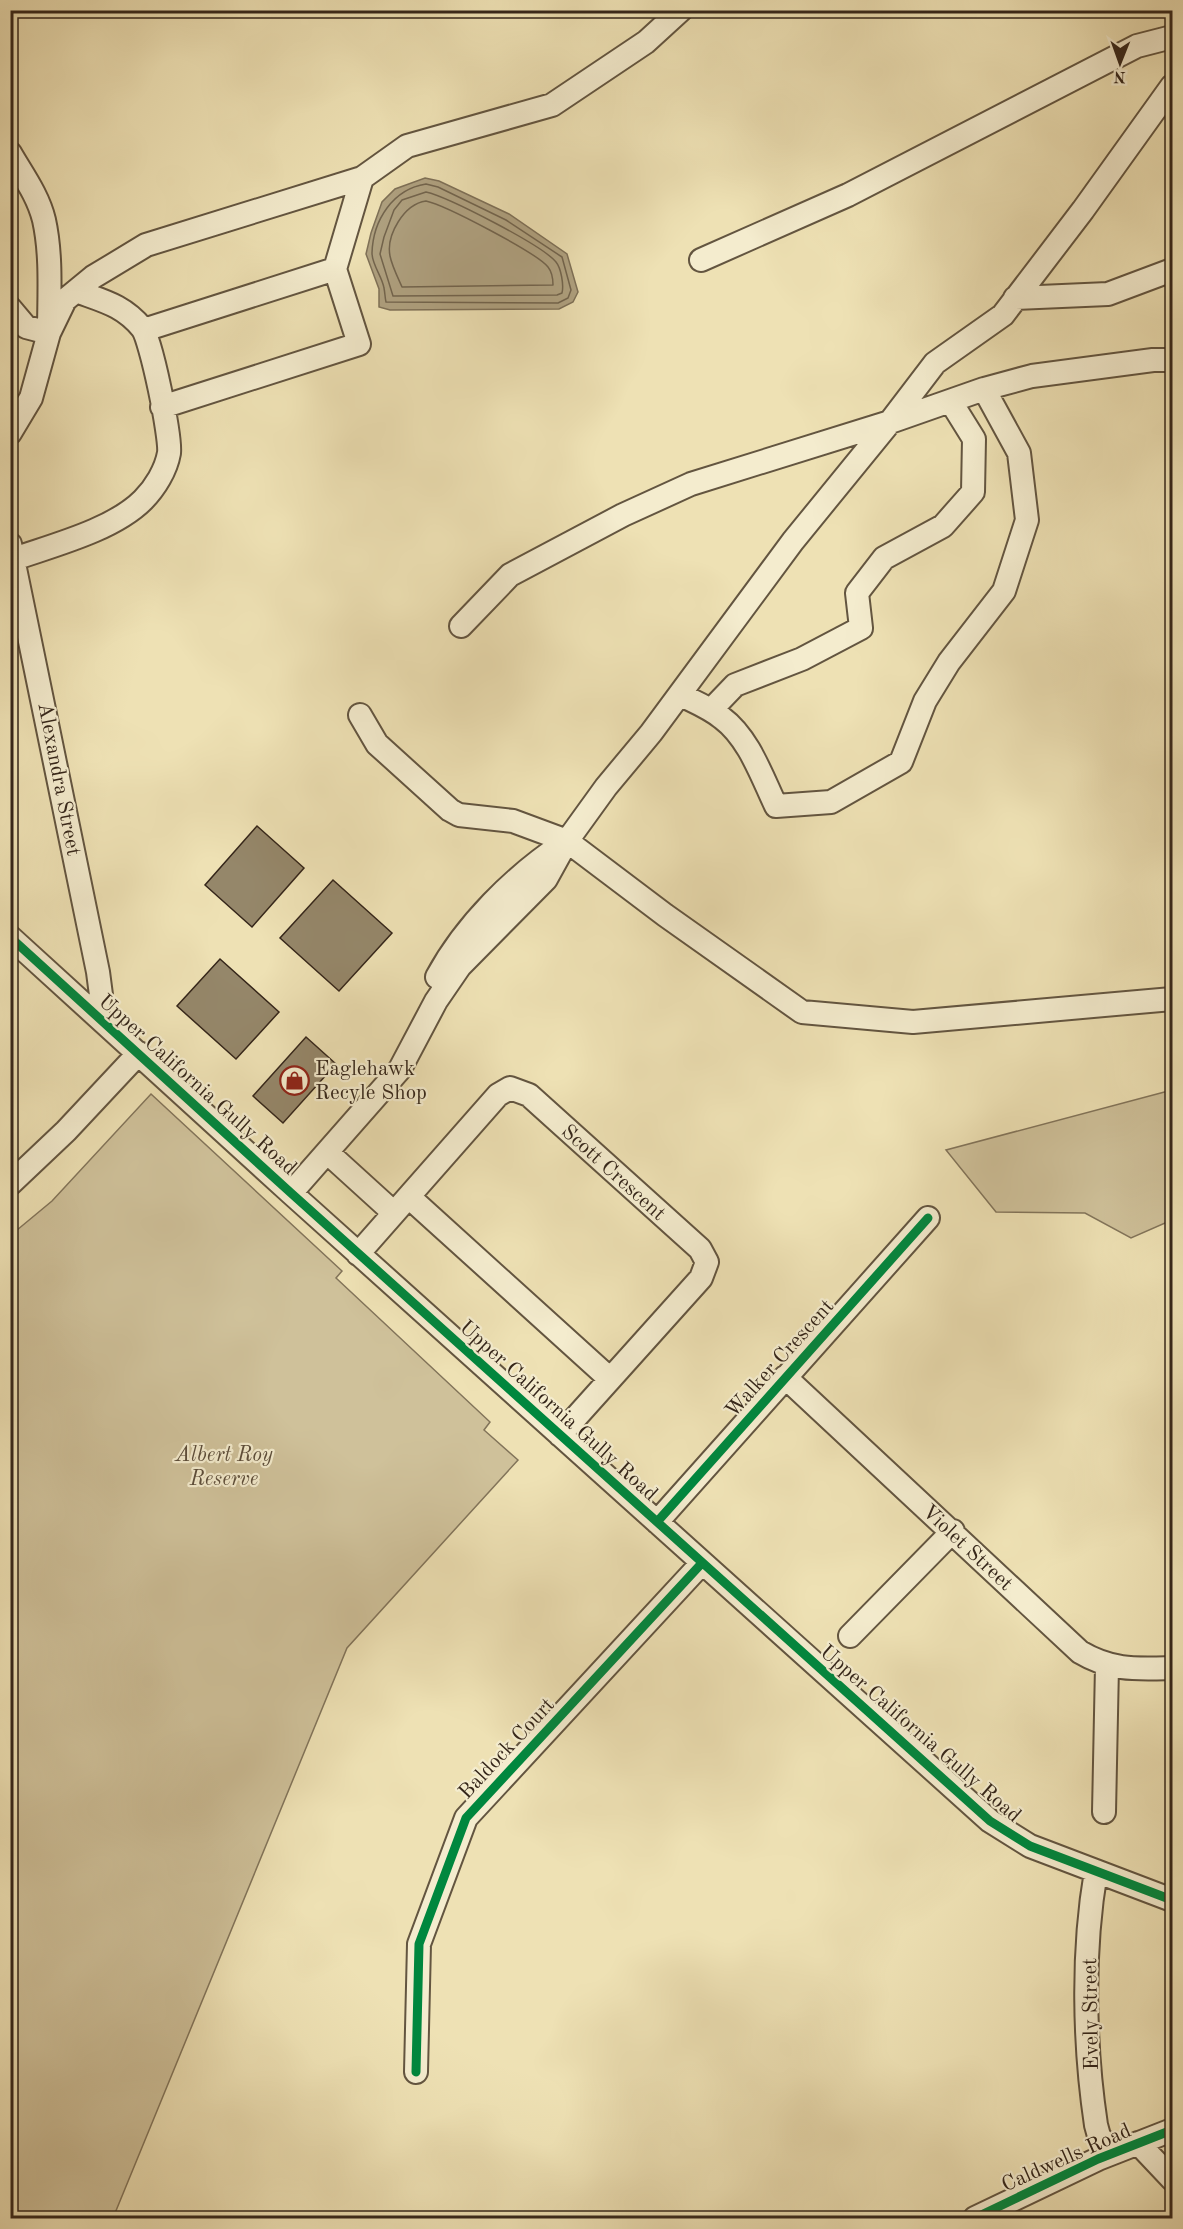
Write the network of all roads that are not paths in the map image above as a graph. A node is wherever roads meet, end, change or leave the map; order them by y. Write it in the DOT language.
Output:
graph roads {
  1 [pos="681,10"];
  2 [pos="1173,37"];
  3 [pos="1173,86"];
  4 [pos="10,153"];
  5 [pos="362,178"];
  6 [pos="701,260"];
  7 [pos="335,269"];
  8 [pos="1173,270"];
  9 [pos="75,291"];
  10 [pos="1015,298"];
  11 [pos="10,308"];
  12 [pos="144,330"];
  13 [pos="49,333"];
  14 [pos="1173,360"];
  15 [pos="984,389"];
  16 [pos="951,402"];
  17 [pos="162,408"];
  18 [pos="890,422"];
  19 [pos="10,433"];
  20 [pos="12,551"];
  21 [pos="461,626"];
  22 [pos="681,695"];
  23 [pos="711,711"];
  24 [pos="360,715"];
  25 [pos="567,841"];
  26 [pos="10,937"];
  27 [pos="1173,999"];
  28 [pos="95,1014"];
  29 [pos="139,1053"];
  30 [pos="328,1153"];
  31 [pos="10,1184"];
  32 [pos="291,1193"];
  33 [pos="401,1205"];
  34 [pos="928,1218"];
  35 [pos="358,1254"];
  36 [pos="785,1377"];
  37 [pos="610,1379"];
  38 [pos="560,1435"];
  39 [pos="657,1522"];
  40 [pos="953,1531"];
  41 [pos="702,1563"];
  42 [pos="850,1636"];
  43 [pos="1107,1666"];
  44 [pos="1173,1668"];
  45 [pos="1104,1812"];
  46 [pos="1096,1871"];
  47 [pos="1173,1899"];
  48 [pos="416,2072"];
  49 [pos="1173,2130"];
  50 [pos="1138,2143"];
  51 [pos="1112,2153"];
  52 [pos="1173,2179"];
  53 [pos="975,2218"];
  1 -- 5 [label="street"];
  2 -- 6 [label="street"];
  3 -- 10 [label="street"];
  4 -- 13 [label="street"];
  5 -- 7 [label="street"];
  5 -- 9 [label="street"];
  7 -- 12 [label="street"];
  7 -- 17 [label="street"];
  8 -- 10 [label="street"];
  9 -- 12 [label="street"];
  9 -- 13 [label="street"];
  10 -- 18 [label="street"];
  11 -- 13 [label="street"];
  12 -- 17 [label="street"];
  13 -- 19 [label="street"];
  14 -- 15 [label="street"];
  15 -- 16 [label="street"];
  15 -- 23 [label="street"];
  16 -- 18 [label="street"];
  16 -- 23 [label="street"];
  17 -- 20 [label="street"];
  18 -- 21 [label="street"];
  18 -- 22 [label="street"];
  20 -- 28 [label="street, Alexandra Street"];
  22 -- 23 [label="street"];
  22 -- 25 [label="street"];
  24 -- 25 [label="street"];
  25 -- 27 [label="street"];
  25 -- 30 [label="street"];
  26 -- 28 [label="street, Upper California Gully Road"];
  28 -- 29 [label="street, Upper California Gully Road"];
  29 -- 31 [label="street"];
  29 -- 32 [label="street, Upper California Gully Road"];
  30 -- 32 [label="street"];
  30 -- 33 [label="street"];
  32 -- 35 [label="street, Upper California Gully Road"];
  33 -- 35 [label="street, Scott Crescent"];
  33 -- 37 [label="street"];
  33 -- 37 [label="street, Scott Crescent"];
  34 -- 36 [label="street, Walker Crescent"];
  35 -- 38 [label="street, Upper California Gully Road"];
  36 -- 39 [label="street, Walker Crescent"];
  36 -- 40 [label="street, Violet Street"];
  37 -- 38 [label="street, Scott Crescent"];
  38 -- 39 [label="street, Upper California Gully Road"];
  39 -- 41 [label="street, Upper California Gully Road"];
  40 -- 42 [label="street"];
  40 -- 43 [label="street, Violet Street"];
  41 -- 46 [label="street, Upper California Gully Road"];
  41 -- 48 [label="street, Baldock Court"];
  43 -- 44 [label="street, Violet Street"];
  43 -- 45 [label="street"];
  46 -- 47 [label="street, Upper California Gully Road"];
  46 -- 51 [label="street, Evely Street"];
  49 -- 50 [label="street, Caldwells Road"];
  50 -- 51 [label="street, Caldwells Road"];
  50 -- 52 [label="street"];
  51 -- 53 [label="street, Caldwells Road"];
}
